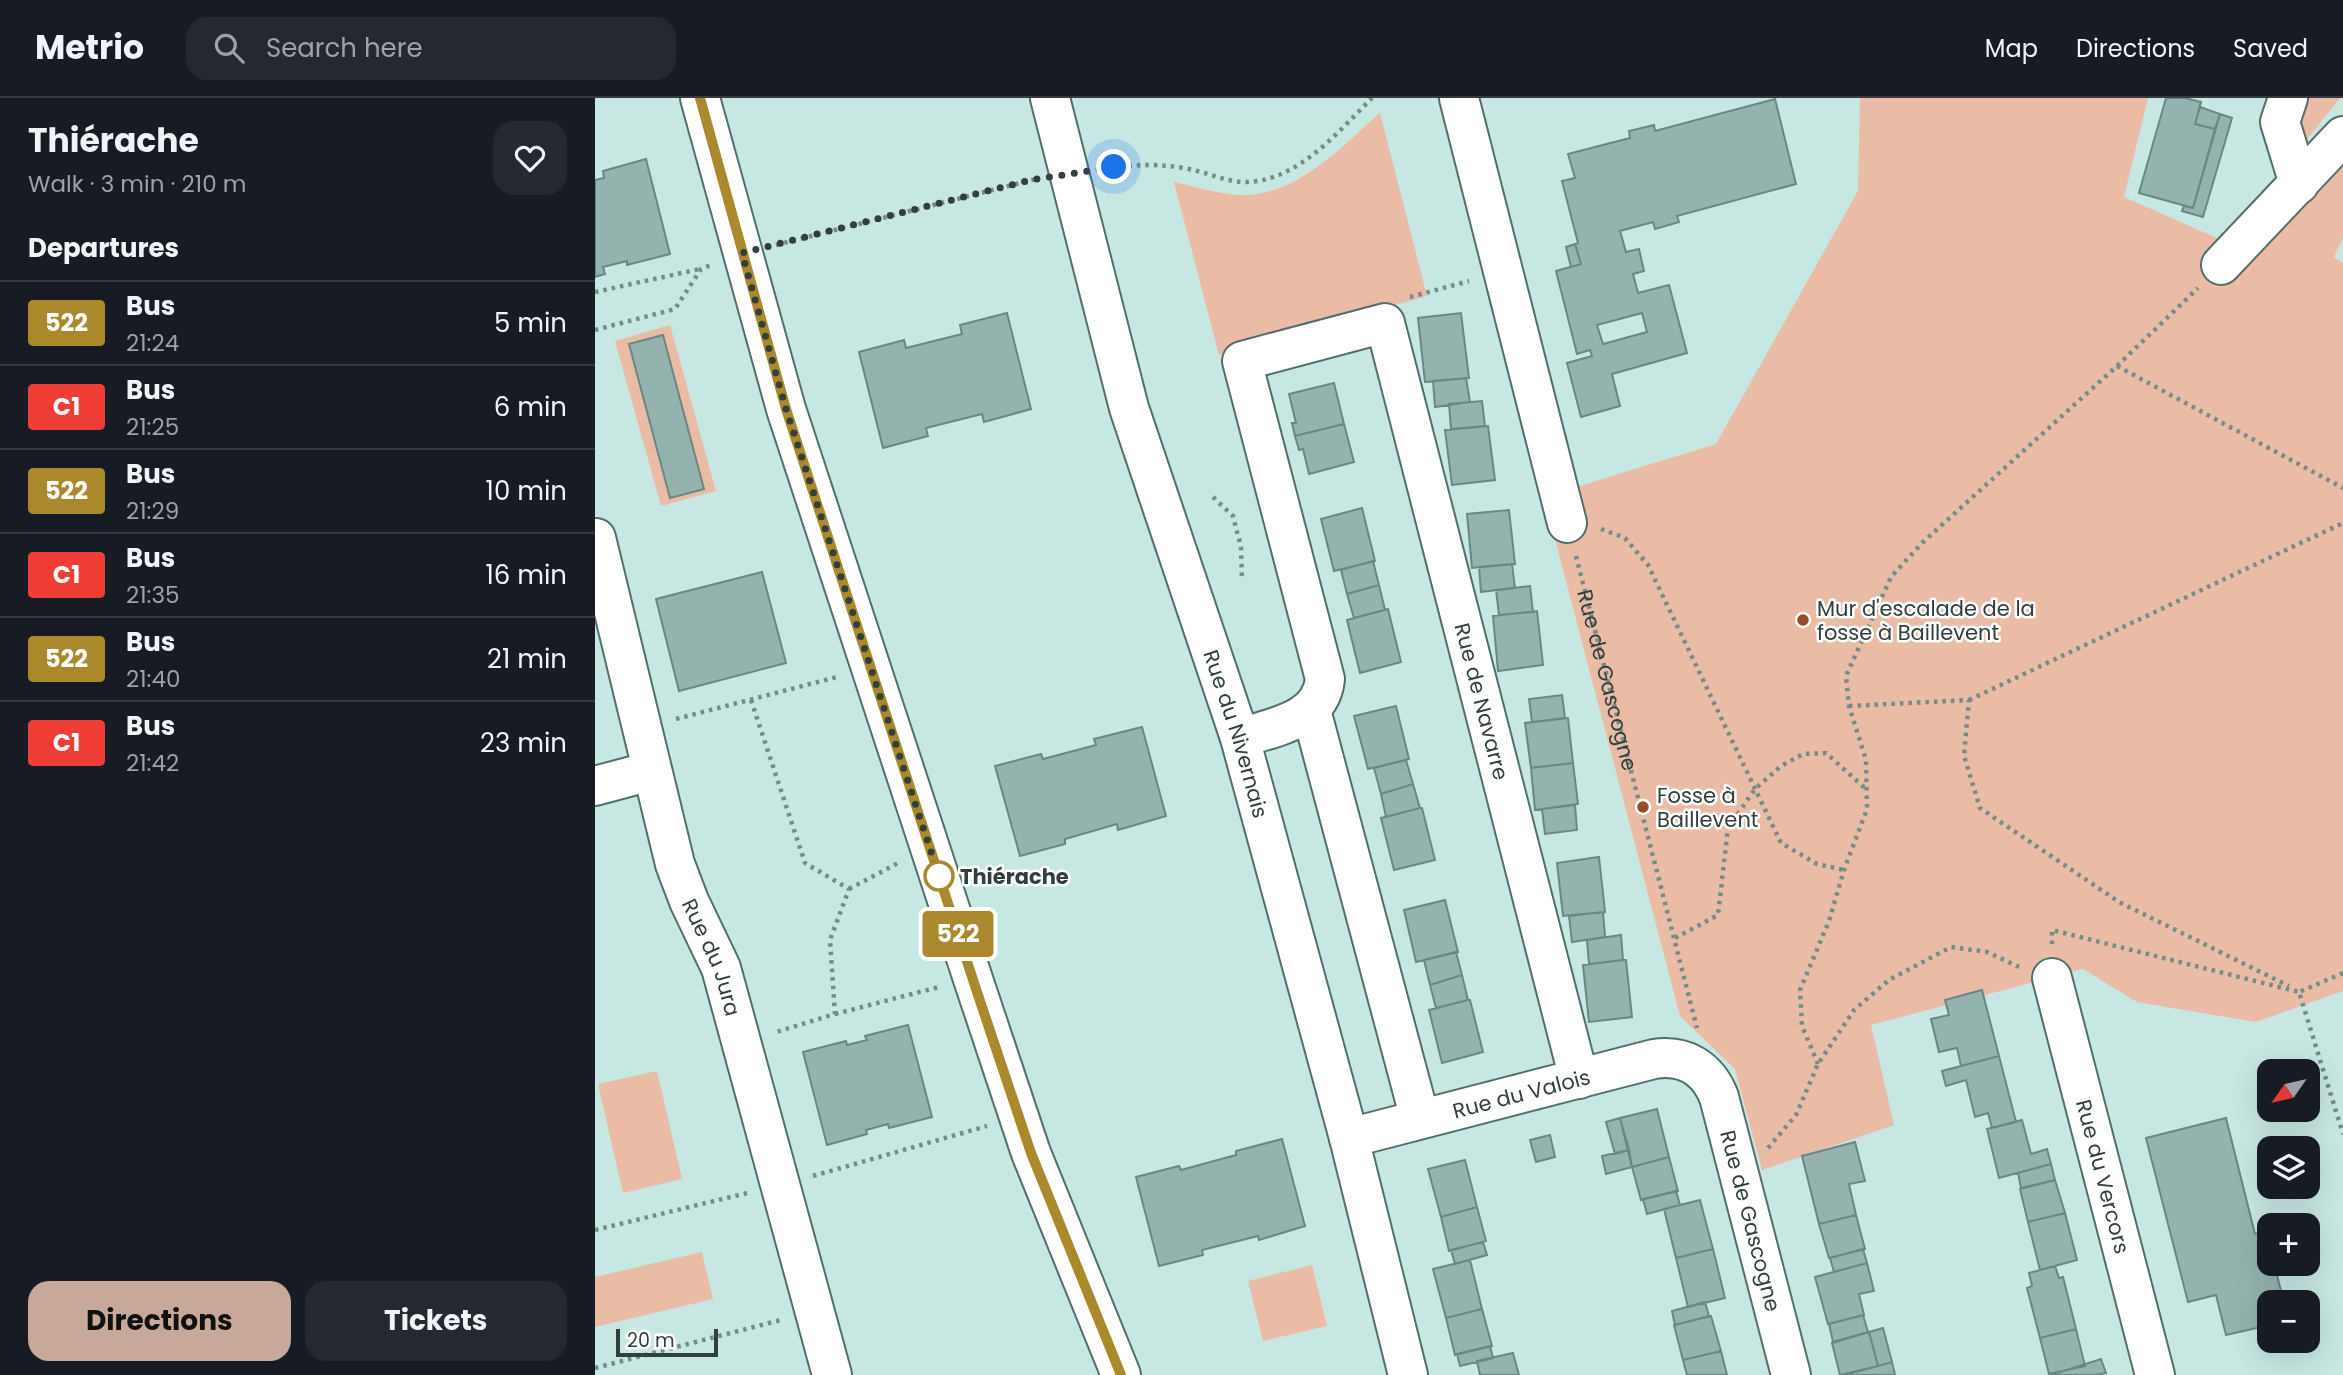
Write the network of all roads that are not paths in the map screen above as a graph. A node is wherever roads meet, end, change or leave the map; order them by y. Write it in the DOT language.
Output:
graph roads {
  1 [pos="700,98"];
  2 [pos="1050,98"];
  3 [pos="1459,98"];
  4 [pos="2288,98"];
  5 [pos="2343,136"];
  6 [pos="2299,184"];
  7 [pos="2221,265"];
  8 [pos="1568,527"];
  9 [pos="596,538"];
  10 [pos="1311,710"];
  11 [pos="1240,738"];
  12 [pos="651,771"];
  13 [pos="595,786"];
  14 [pos="2052,978"];
  15 [pos="1694,1064"];
  16 [pos="1579,1079"];
  17 [pos="1420,1119"];
  18 [pos="1349,1138"];
  19 [pos="832,1375"];
  20 [pos="1121,1375"];
  21 [pos="1408,1375"];
  22 [pos="1791,1375"];
  23 [pos="2155,1375"];
  1 -- 20 [label="street"];
  2 -- 11 [label="street, Rue du Nivernais"];
  3 -- 8 [label="street"];
  4 -- 6 [label="street"];
  5 -- 6 [label="street"];
  6 -- 7 [label="street"];
  9 -- 12 [label="street, Rue du Jura"];
  10 -- 11 [label="street"];
  10 -- 16 [label="street, Rue de Navarre"];
  10 -- 17 [label="street"];
  11 -- 18 [label="street, Rue du Nivernais"];
  12 -- 13 [label="street"];
  12 -- 19 [label="street, Rue du Jura"];
  14 -- 23 [label="street, Rue du Vercors"];
  15 -- 16 [label="street, Rue du Valois"];
  15 -- 22 [label="street, Rue de Gascogne"];
  16 -- 17 [label="street, Rue du Valois"];
  17 -- 18 [label="street, Rue du Valois"];
  18 -- 21 [label="street, Rue du Nivernais"];
}
